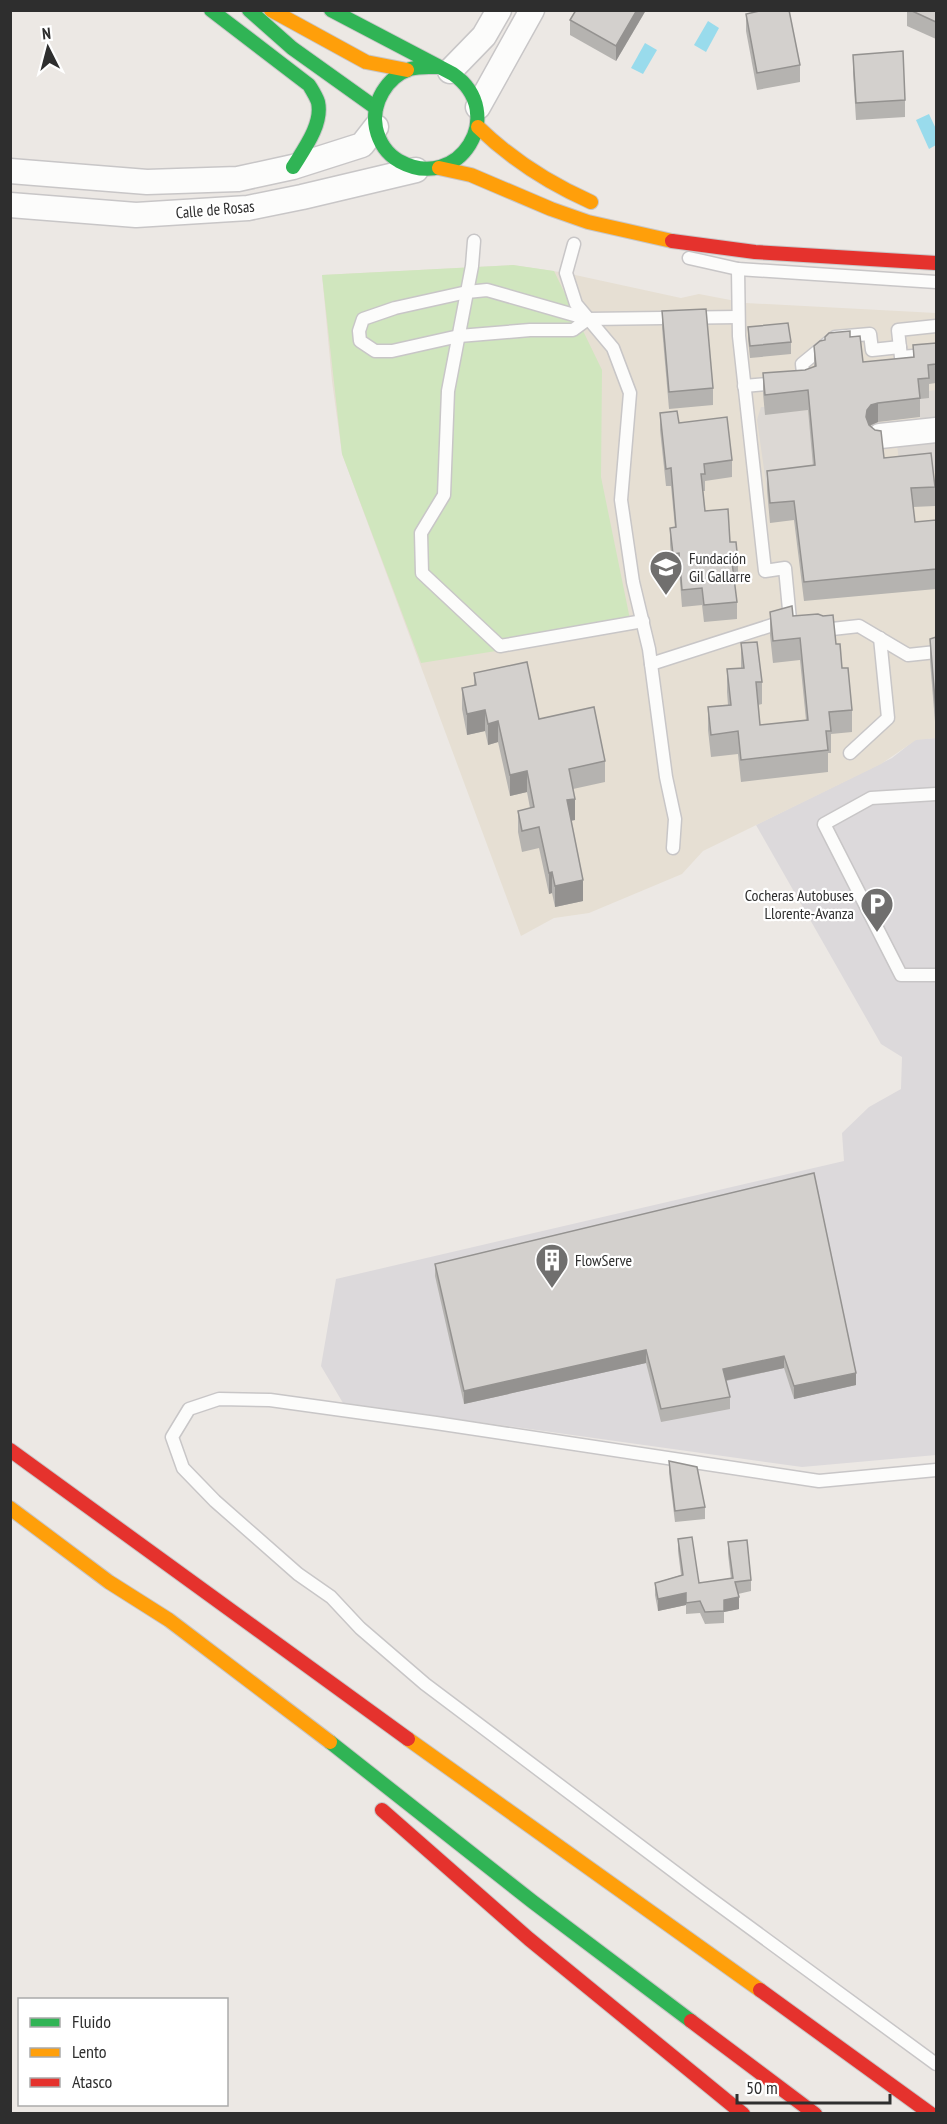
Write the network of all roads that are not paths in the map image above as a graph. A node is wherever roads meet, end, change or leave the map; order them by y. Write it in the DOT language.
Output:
graph roads {
  1 [pos="211,10"];
  2 [pos="249,10"];
  3 [pos="271,10"];
  4 [pos="331,10"];
  5 [pos="499,10"];
  6 [pos="532,10"];
  7 [pos="444,69"];
  8 [pos="407,70"];
  9 [pos="478,117"];
  10 [pos="376,118"];
  11 [pos="293,167"];
  12 [pos="428,169"];
  13 [pos="10,171"];
  14 [pos="10,205"];
  15 [pos="609,208"];
  16 [pos="551,209"];
  17 [pos="675,228"];
  18 [pos="474,241"];
  19 [pos="574,244"];
  20 [pos="642,247"];
  21 [pos="796,253"];
  22 [pos="675,255"];
  23 [pos="936,263"];
  24 [pos="738,268"];
  25 [pos="936,282"];
  26 [pos="467,292"];
  27 [pos="738,317"];
  28 [pos="588,319"];
  29 [pos="936,326"];
  30 [pos="459,336"];
  31 [pos="900,347"];
  32 [pos="936,354"];
  33 [pos="744,386"];
  34 [pos="936,430"];
  35 [pos="880,436"];
  36 [pos="800,619"];
  37 [pos="643,621"];
  38 [pos="880,638"];
  39 [pos="936,652"];
  40 [pos="651,664"];
  41 [pos="849,753"];
  42 [pos="936,794"];
  43 [pos="673,848"];
  44 [pos="936,975"];
  45 [pos="10,1450"];
  46 [pos="936,1470"];
  47 [pos="10,1508"];
  48 [pos="110,1582"];
  49 [pos="145,1623"];
  50 [pos="368,1798"];
  51 [pos="936,2064"];
  52 [pos="743,2114"];
  53 [pos="815,2114"];
  54 [pos="931,2114"];
  1 -- 11 [label="main road"];
  2 -- 10 [label="main road"];
  3 -- 8 [label="main road"];
  4 -- 7 [label="main road"];
  5 -- 7 [label="street"];
  6 -- 9 [label="street"];
  7 -- 8 [label="main road"];
  7 -- 9 [label="main road"];
  8 -- 10 [label="main road"];
  9 -- 12 [label="main road"];
  9 -- 15 [label="main road"];
  10 -- 11 [label="street, Calle de Rosas"];
  10 -- 12 [label="main road"];
  11 -- 13 [label="street, Calle de Rosas"];
  12 -- 14 [label="street, Calle de Rosas"];
  12 -- 16 [label="main road"];
  16 -- 20 [label="lane"];
  16 -- 21 [label="main road"];
  17 -- 21 [label="main road"];
  18 -- 26 [label="lane"];
  19 -- 28 [label="lane"];
  21 -- 23 [label="main road"];
  22 -- 24 [label="lane"];
  24 -- 25 [label="lane"];
  24 -- 27 [label="lane"];
  26 -- 28 [label="lane"];
  26 -- 30 [label="lane"];
  26 -- 30 [label="lane"];
  27 -- 28 [label="lane"];
  27 -- 33 [label="lane"];
  28 -- 30 [label="lane"];
  28 -- 37 [label="lane"];
  29 -- 31 [label="lane"];
  30 -- 37 [label="lane"];
  31 -- 32 [label="lane"];
  31 -- 33 [label="lane"];
  33 -- 36 [label="lane"];
  34 -- 35 [label="street"];
  36 -- 38 [label="lane"];
  36 -- 40 [label="lane"];
  37 -- 40 [label="lane"];
  38 -- 39 [label="lane"];
  38 -- 41 [label="lane"];
  40 -- 43 [label="lane"];
  42 -- 44 [label="lane"];
  45 -- 54 [label="main road"];
  46 -- 51 [label="lane"];
  47 -- 48 [label="main road"];
  48 -- 49 [label="main road"];
  48 -- 53 [label="main road"];
  50 -- 52 [label="main road"];
}
